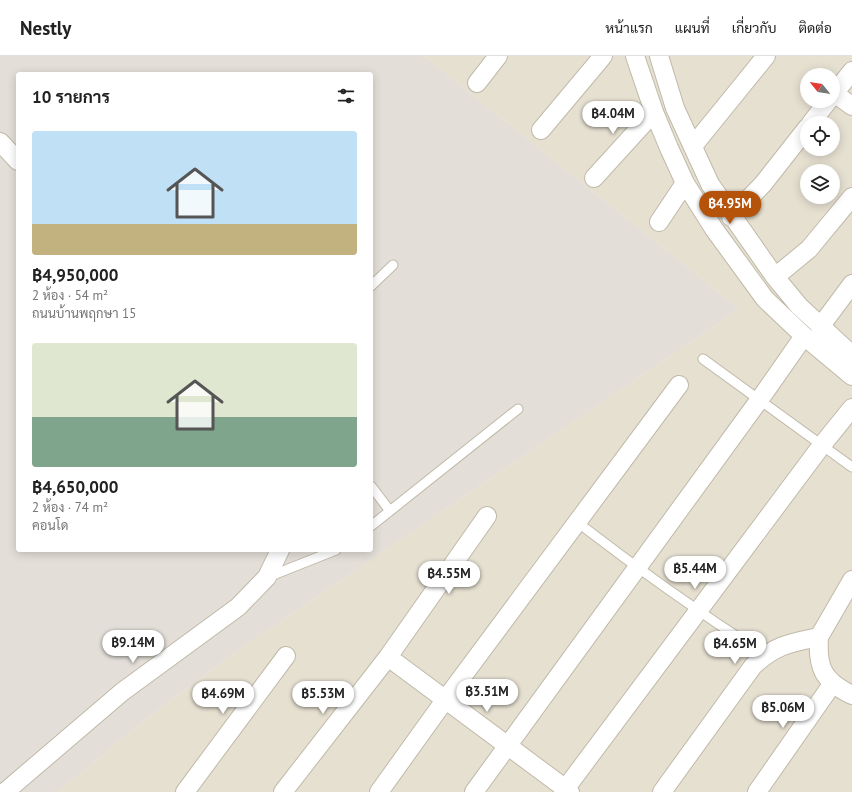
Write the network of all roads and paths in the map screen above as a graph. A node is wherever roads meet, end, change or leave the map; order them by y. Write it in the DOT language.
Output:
graph roads {
  1 [pos="498,56"];
  2 [pos="603,56"];
  3 [pos="635,56"];
  4 [pos="659,56"];
  5 [pos="766,56"];
  6 [pos="852,71"];
  7 [pos="477,83"];
  8 [pos="840,86"];
  9 [pos="840,100"];
  10 [pos="852,106"];
  11 [pos="823,108"];
  12 [pos="654,112"];
  13 [pos="816,116"];
  14 [pos="541,130"];
  15 [pos="800,137"];
  16 [pos="0,142"];
  17 [pos="693,146"];
  18 [pos="16,158"];
  19 [pos="594,178"];
  20 [pos="685,183"];
  21 [pos="720,198"];
  22 [pos="852,198"];
  23 [pos="702,209"];
  24 [pos="731,217"];
  25 [pos="660,222"];
  26 [pos="393,266"];
  27 [pos="775,277"];
  28 [pos="373,284"];
  29 [pos="852,284"];
  30 [pos="820,328"];
  31 [pos="804,336"];
  32 [pos="852,355"];
  33 [pos="703,359"];
  34 [pos="852,376"];
  35 [pos="679,385"];
  36 [pos="760,399"];
  37 [pos="852,408"];
  38 [pos="518,409"];
  39 [pos="822,444"];
  40 [pos="852,467"];
  41 [pos="373,489"];
  42 [pos="390,511"];
  43 [pos="487,516"];
  44 [pos="577,522"];
  45 [pos="373,524"];
  46 [pos="279,552"];
  47 [pos="331,552"];
  48 [pos="637,568"];
  49 [pos="267,577"];
  50 [pos="852,581"];
  51 [pos="698,611"];
  52 [pos="819,637"];
  53 [pos="765,655"];
  54 [pos="286,656"];
  55 [pos="388,657"];
  56 [pos="833,683"];
  57 [pos="852,695"];
  58 [pos="445,700"];
  59 [pos="507,746"];
  60 [pos="187,791"];
  61 [pos="566,791"];
  62 [pos="5,792"];
  63 [pos="283,792"];
  64 [pos="379,792"];
  65 [pos="474,792"];
  66 [pos="662,792"];
  67 [pos="757,792"];
  1 -- 7 [label="street"];
  2 -- 14 [label="street"];
  3 -- 12 [label="street"];
  4 -- 17 [label="street"];
  5 -- 17 [label="street"];
  6 -- 8 [label="street"];
  9 -- 10 [label="street"];
  11 -- 13 [label="street"];
  12 -- 19 [label="street"];
  12 -- 20 [label="street"];
  15 -- 24 [label="street"];
  16 -- 18 [label="street"];
  17 -- 21 [label="street"];
  20 -- 23 [label="street"];
  20 -- 25 [label="street"];
  21 -- 23 [label="street"];
  21 -- 24 [label="street"];
  22 -- 27 [label="street"];
  23 -- 31 [label="street"];
  24 -- 27 [label="street"];
  26 -- 28 [label="lane"];
  27 -- 30 [label="street"];
  29 -- 30 [label="street"];
  30 -- 32 [label="street"];
  31 -- 34 [label="street"];
  31 -- 36 [label="street"];
  33 -- 36 [label="lane"];
  35 -- 44 [label="street"];
  36 -- 39 [label="lane"];
  36 -- 48 [label="street"];
  37 -- 39 [label="street"];
  38 -- 42 [label="lane"];
  39 -- 40 [label="lane"];
  39 -- 51 [label="street"];
  41 -- 42 [label="lane"];
  42 -- 45 [label="lane"];
  43 -- 55 [label="street"];
  44 -- 48 [label="lane"];
  44 -- 58 [label="street"];
  46 -- 49 [label="street"];
  47 -- 49 [label="lane"];
  48 -- 51 [label="lane"];
  48 -- 59 [label="street"];
  49 -- 62 [label="street"];
  50 -- 52 [label="street"];
  51 -- 53 [label="lane"];
  51 -- 61 [label="street"];
  52 -- 53 [label="street"];
  52 -- 56 [label="street"];
  53 -- 66 [label="street"];
  54 -- 60 [label="street"];
  55 -- 58 [label="street"];
  55 -- 63 [label="street"];
  56 -- 57 [label="street"];
  56 -- 67 [label="street"];
  58 -- 59 [label="street"];
  58 -- 64 [label="street"];
  59 -- 61 [label="street"];
  59 -- 65 [label="street"];
}
